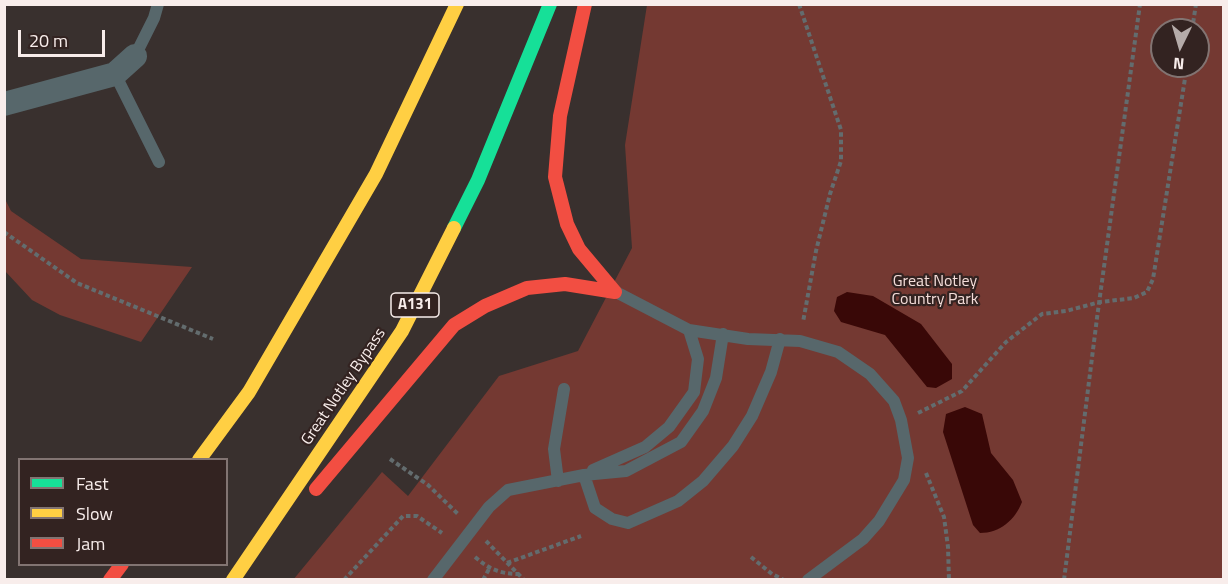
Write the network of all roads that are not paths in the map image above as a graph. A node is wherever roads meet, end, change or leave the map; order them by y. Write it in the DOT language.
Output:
graph roads {
  1 [pos="158,4"];
  2 [pos="457,4"];
  3 [pos="550,4"];
  4 [pos="585,4"];
  5 [pos="135,56"];
  6 [pos="116,74"];
  7 [pos="4,104"];
  8 [pos="159,162"];
  9 [pos="615,292"];
  10 [pos="689,330"];
  11 [pos="723,334"];
  12 [pos="780,339"];
  13 [pos="564,389"];
  14 [pos="200,458"];
  15 [pos="584,475"];
  16 [pos="558,481"];
  17 [pos="308,499"];
  18 [pos="293,517"];
  19 [pos="120,566"];
  20 [pos="110,579"];
  21 [pos="233,579"];
  22 [pos="238,579"];
  23 [pos="433,579"];
  24 [pos="808,579"];
  1 -- 5 [label="lane"];
  2 -- 14 [label="highway"];
  3 -- 21 [label="highway, Great Notley Bypass / A131"];
  4 -- 9 [label="highway"];
  5 -- 6 [label="street"];
  6 -- 7 [label="street"];
  6 -- 8 [label="lane"];
  9 -- 10 [label="lane"];
  9 -- 17 [label="highway"];
  10 -- 11 [label="lane"];
  10 -- 15 [label="lane"];
  11 -- 12 [label="lane"];
  11 -- 15 [label="lane"];
  12 -- 15 [label="lane"];
  12 -- 24 [label="lane"];
  13 -- 16 [label="lane"];
  15 -- 16 [label="lane"];
  16 -- 23 [label="lane"];
  18 -- 22 [label="highway"];
  19 -- 20 [label="highway"];
}
